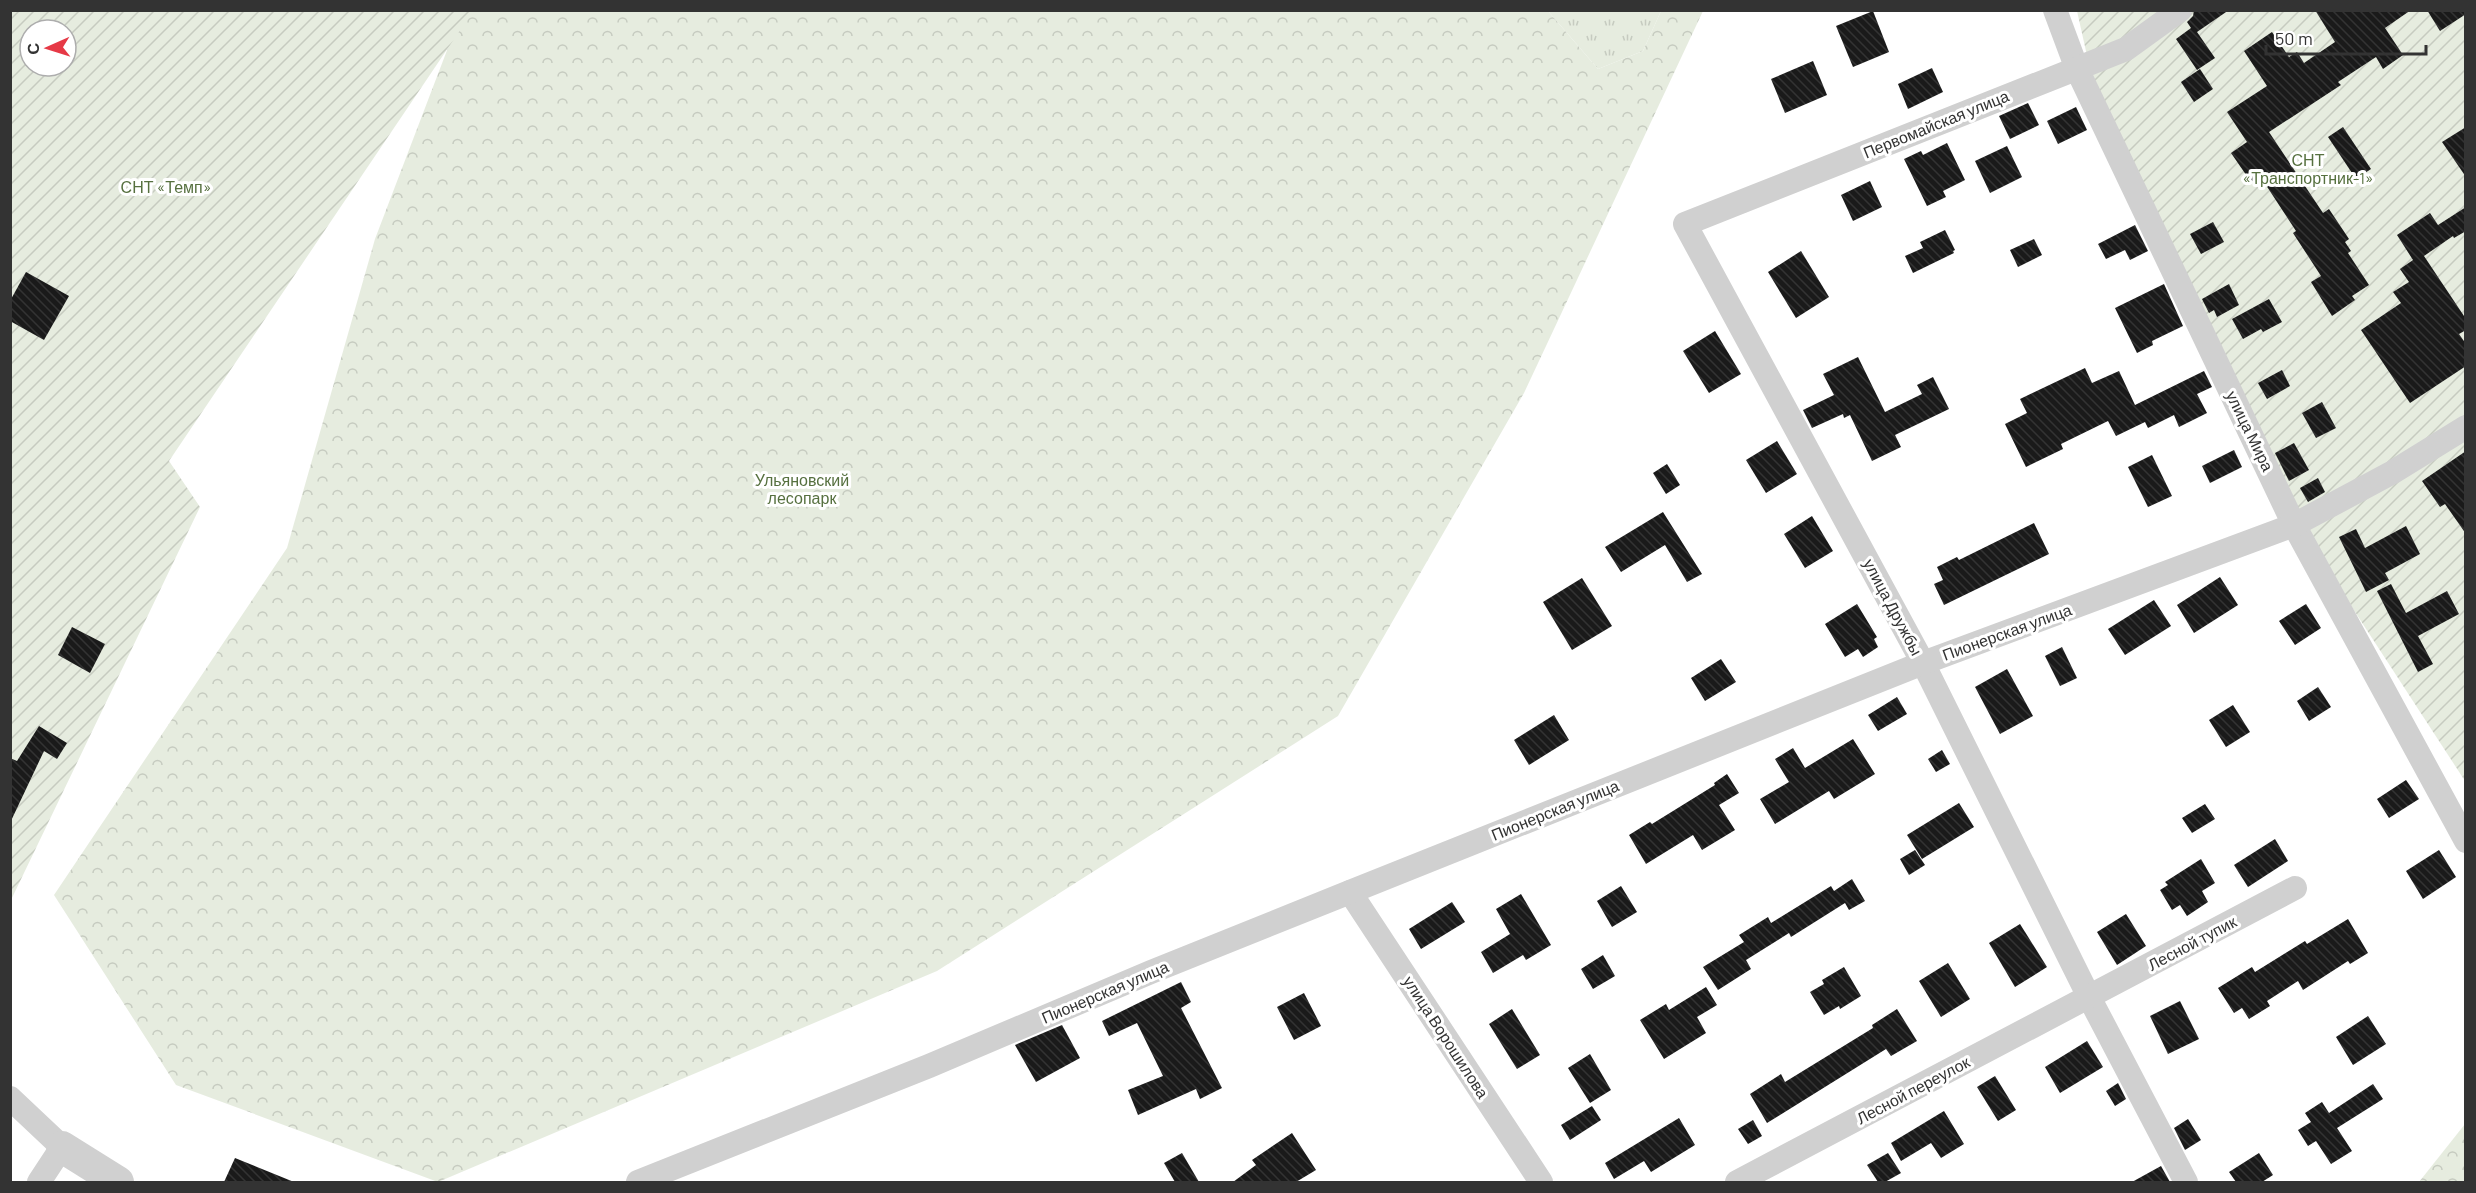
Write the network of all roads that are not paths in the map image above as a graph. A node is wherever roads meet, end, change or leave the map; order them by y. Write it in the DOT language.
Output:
graph roads {
  1 [pos="2055,10"];
  2 [pos="2180,10"];
  3 [pos="2077,69"];
  4 [pos="1685,224"];
  5 [pos="2466,427"];
  6 [pos="2294,525"];
  7 [pos="1923,663"];
  8 [pos="2466,841"];
  9 [pos="2295,888"];
  10 [pos="1350,892"];
  11 [pos="2089,997"];
  12 [pos="10,1098"];
  13 [pos="62,1147"];
  14 [pos="39,1182"];
  15 [pos="118,1182"];
  16 [pos="638,1182"];
  17 [pos="1541,1182"];
  18 [pos="1737,1182"];
  19 [pos="2186,1182"];
  1 -- 3 [label="street, улица Мира"];
  2 -- 3 [label="street, Первомайская улица"];
  3 -- 4 [label="street, Первомайская улица"];
  3 -- 6 [label="street, улица Мира"];
  4 -- 7 [label="street, улица Дружбы"];
  5 -- 6 [label="street, Пионерская улица"];
  6 -- 7 [label="street, Пионерская улица"];
  6 -- 8 [label="street, улица Мира"];
  7 -- 10 [label="street, Пионерская улица"];
  7 -- 11 [label="street, улица Дружбы"];
  9 -- 11 [label="street, Лесной тупик"];
  10 -- 16 [label="street, Пионерская улица"];
  10 -- 17 [label="street, улица Ворошилова"];
  11 -- 18 [label="street, Лесной переулок"];
  11 -- 19 [label="street, улица Дружбы"];
  12 -- 13 [label="street"];
  13 -- 14 [label="street"];
  13 -- 15 [label="street"];
}
